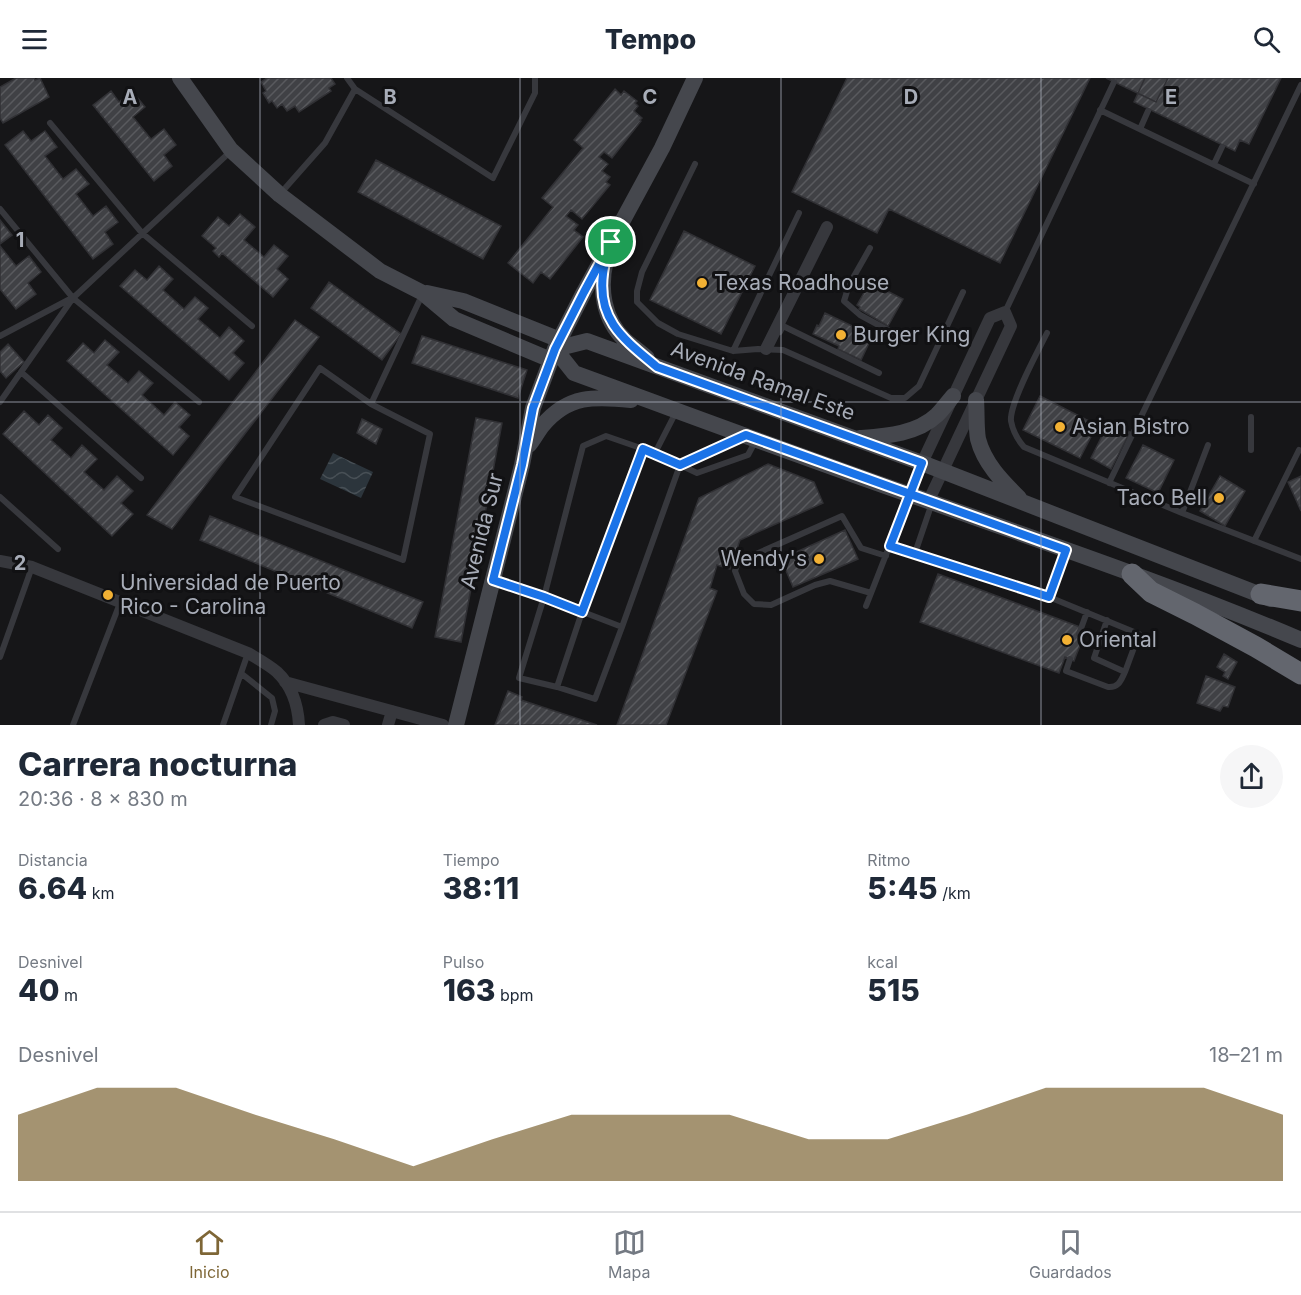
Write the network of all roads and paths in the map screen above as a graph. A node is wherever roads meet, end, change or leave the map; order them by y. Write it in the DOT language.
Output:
graph roads {
  1 [pos="180,78"];
  2 [pos="347,78"];
  3 [pos="535,78"];
  4 [pos="695,78"];
  5 [pos="1113,82"];
  6 [pos="1301,85"];
  7 [pos="356,89"];
  8 [pos="1100,110"];
  9 [pos="1148,111"];
  10 [pos="50,123"];
  11 [pos="1140,129"];
  12 [pos="1222,147"];
  13 [pos="231,150"];
  14 [pos="695,164"];
  15 [pos="1214,164"];
  16 [pos="1254,184"];
  17 [pos="280,195"];
  18 [pos="0,209"];
  19 [pos="799,213"];
  20 [pos="827,227"];
  21 [pos="142,233"];
  22 [pos="611,242"];
  23 [pos="870,248"];
  24 [pos="423,292"];
  25 [pos="963,292"];
  26 [pos="73,297"];
  27 [pos="1005,312"];
  28 [pos="252,326"];
  29 [pos="1047,333"];
  30 [pos="897,335"];
  31 [pos="0,336"];
  32 [pos="555,349"];
  33 [pos="770,349"];
  34 [pos="733,351"];
  35 [pos="657,367"];
  36 [pos="21,372"];
  37 [pos="879,373"];
  38 [pos="953,396"];
  39 [pos="976,400"];
  40 [pos="0,402"];
  41 [pos="199,402"];
  42 [pos="371,404"];
  43 [pos="658,404"];
  44 [pos="677,411"];
  45 [pos="1251,417"];
  46 [pos="751,437"];
  47 [pos="855,438"];
  48 [pos="1208,445"];
  49 [pos="643,449"];
  50 [pos="1251,450"];
  51 [pos="1299,450"];
  52 [pos="655,453"];
  53 [pos="524,454"];
  54 [pos="922,463"];
  55 [pos="680,465"];
  56 [pos="943,471"];
  57 [pos="141,478"];
  58 [pos="1109,483"];
  59 [pos="909,495"];
  60 [pos="0,497"];
  61 [pos="930,502"];
  62 [pos="1024,502"];
  63 [pos="1182,513"];
  64 [pos="1254,541"];
  65 [pos="890,546"];
  66 [pos="58,549"];
  67 [pos="1066,550"];
  68 [pos="915,553"];
  69 [pos="886,556"];
  70 [pos="1301,559"];
  71 [pos="0,561"];
  72 [pos="32,567"];
  73 [pos="1132,573"];
  74 [pos="493,580"];
  75 [pos="871,593"];
  76 [pos="1261,594"];
  77 [pos="544,597"];
  78 [pos="1049,597"];
  79 [pos="1301,601"];
  80 [pos="120,602"];
  81 [pos="866,606"];
  82 [pos="1301,611"];
  83 [pos="582,612"];
  84 [pos="1087,612"];
  85 [pos="1107,620"];
  86 [pos="622,627"];
  87 [pos="1080,634"];
  88 [pos="1301,640"];
  89 [pos="248,653"];
  90 [pos="0,657"];
  91 [pos="1070,659"];
  92 [pos="1125,672"];
  93 [pos="242,674"];
  94 [pos="1301,674"];
  95 [pos="285,682"];
  96 [pos="557,687"];
  97 [pos="392,711"];
  98 [pos="73,725"];
  99 [pos="223,725"];
  100 [pos="271,725"];
  101 [pos="299,725"];
  102 [pos="324,725"];
  103 [pos="344,725"];
  104 [pos="388,725"];
  105 [pos="443,725"];
  106 [pos="456,725"];
  1 -- 13 [label="street"];
  2 -- 7 [label="lane"];
  3 -- 7 [label="lane"];
  4 -- 22 [label="street"];
  5 -- 8 [label="lane"];
  6 -- 16 [label="lane"];
  7 -- 17 [label="lane"];
  8 -- 11 [label="lane"];
  8 -- 27 [label="lane"];
  9 -- 11 [label="lane"];
  10 -- 21 [label="lane"];
  11 -- 15 [label="lane"];
  12 -- 15 [label="lane"];
  13 -- 17 [label="street"];
  13 -- 21 [label="lane"];
  14 -- 34 [label="lane"];
  15 -- 16 [label="lane"];
  16 -- 58 [label="lane"];
  17 -- 24 [label="street"];
  18 -- 26 [label="lane"];
  19 -- 34 [label="lane"];
  20 -- 33 [label="street"];
  21 -- 26 [label="lane"];
  21 -- 28 [label="lane"];
  22 -- 32 [label="street, Avenida Sur"];
  22 -- 35 [label="street"];
  23 -- 30 [label="lane"];
  24 -- 32 [label="street"];
  24 -- 42 [label="lane"];
  25 -- 33 [label="lane"];
  26 -- 31 [label="lane"];
  26 -- 36 [label="lane"];
  26 -- 41 [label="lane"];
  27 -- 38 [label="street"];
  27 -- 39 [label="street"];
  29 -- 58 [label="lane"];
  32 -- 35 [label="street, Avenida Ramal Este"];
  32 -- 43 [label="street"];
  32 -- 53 [label="street, Avenida Sur"];
  33 -- 34 [label="lane"];
  33 -- 37 [label="lane"];
  35 -- 47 [label="street, Avenida Ramal Este"];
  36 -- 40 [label="lane"];
  36 -- 57 [label="lane"];
  38 -- 47 [label="street"];
  38 -- 54 [label="street"];
  39 -- 56 [label="street"];
  39 -- 62 [label="street"];
  42 -- 42 [label="lane"];
  43 -- 44 [label="street"];
  43 -- 53 [label="street"];
  44 -- 46 [label="street"];
  44 -- 52 [label="lane"];
  45 -- 50 [label="lane"];
  46 -- 55 [label="lane"];
  46 -- 55 [label="lane"];
  46 -- 59 [label="street"];
  47 -- 54 [label="street, Avenida Ramal Este"];
  48 -- 63 [label="lane"];
  49 -- 52 [label="lane"];
  49 -- 77 [label="lane"];
  49 -- 83 [label="lane"];
  51 -- 64 [label="lane"];
  52 -- 55 [label="lane"];
  53 -- 74 [label="street, Avenida Sur"];
  54 -- 56 [label="street, Avenida Ramal Este"];
  54 -- 59 [label="street"];
  55 -- 86 [label="lane"];
  56 -- 61 [label="street"];
  56 -- 62 [label="street, Avenida Ramal Este"];
  58 -- 63 [label="lane"];
  59 -- 61 [label="street"];
  59 -- 65 [label="lane"];
  60 -- 66 [label="lane"];
  61 -- 67 [label="street"];
  61 -- 68 [label="lane"];
  62 -- 76 [label="street, Avenida Ramal Este"];
  63 -- 64 [label="lane"];
  64 -- 70 [label="lane"];
  65 -- 68 [label="lane"];
  65 -- 69 [label="lane"];
  67 -- 73 [label="street"];
  67 -- 78 [label="lane"];
  68 -- 78 [label="lane"];
  69 -- 75 [label="lane"];
  69 -- 75 [label="lane"];
  71 -- 72 [label="street"];
  72 -- 80 [label="street"];
  72 -- 90 [label="lane"];
  73 -- 88 [label="street"];
  73 -- 94 [label="highway"];
  74 -- 77 [label="lane"];
  74 -- 106 [label="street, Avenida Sur"];
  75 -- 81 [label="lane"];
  76 -- 79 [label="highway"];
  76 -- 82 [label="street, Avenida Ramal Este"];
  77 -- 83 [label="lane"];
  77 -- 96 [label="lane"];
  78 -- 84 [label="lane"];
  80 -- 89 [label="street"];
  80 -- 98 [label="lane"];
  83 -- 86 [label="lane"];
  83 -- 96 [label="lane"];
  84 -- 85 [label="lane"];
  84 -- 87 [label="lane"];
  85 -- 92 [label="lane"];
  85 -- 92 [label="lane"];
  86 -- 96 [label="lane"];
  89 -- 93 [label="lane"];
  89 -- 95 [label="street"];
  91 -- 92 [label="lane"];
  93 -- 99 [label="lane"];
  93 -- 100 [label="lane"];
  95 -- 97 [label="street"];
  95 -- 101 [label="street"];
  97 -- 104 [label="street"];
  97 -- 105 [label="street"];
  102 -- 103 [label="street"];
}
